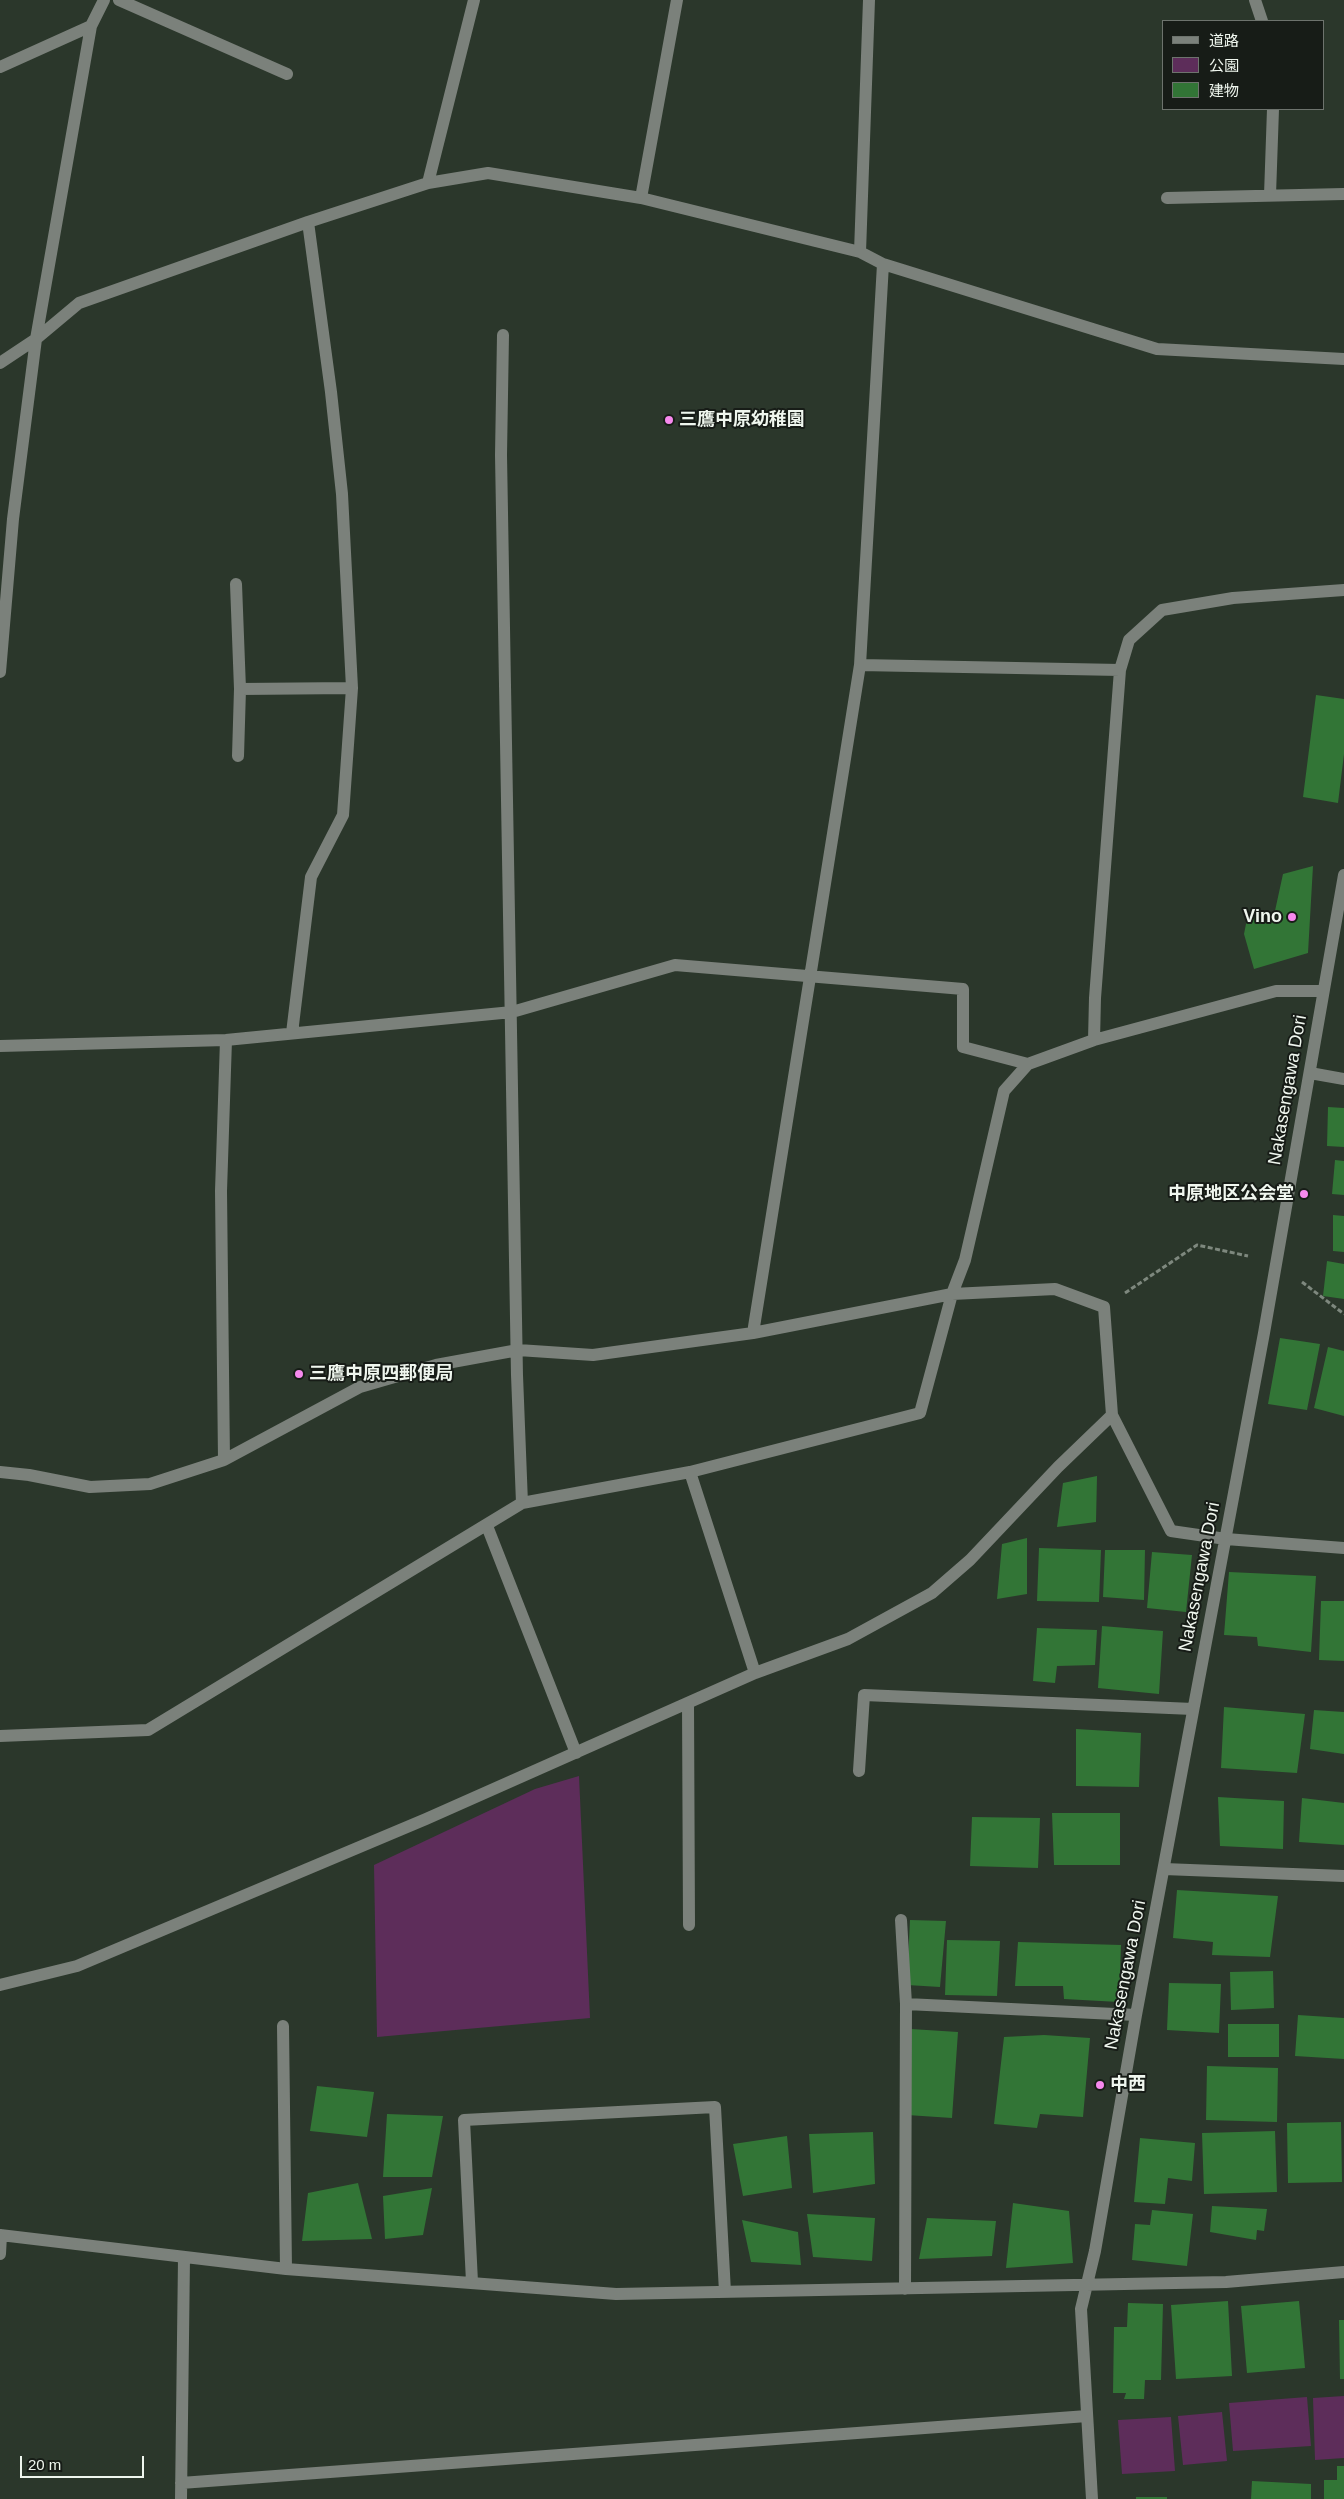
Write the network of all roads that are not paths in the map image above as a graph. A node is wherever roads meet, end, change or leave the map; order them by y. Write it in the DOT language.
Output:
graph roads {
  1 [pos="104,0"];
  2 [pos="119,0"];
  3 [pos="474,0"];
  4 [pos="677,0"];
  5 [pos="869,0"];
  6 [pos="1255,0"];
  7 [pos="1262,20"];
  8 [pos="91,26"];
  9 [pos="0,67"];
  10 [pos="287,74"];
  11 [pos="1273,110"];
  12 [pos="428,183"];
  13 [pos="1270,194"];
  14 [pos="1344,194"];
  15 [pos="641,198"];
  16 [pos="1166,198"];
  17 [pos="308,222"];
  18 [pos="860,252"];
  19 [pos="883,264"];
  20 [pos="503,335"];
  21 [pos="36,339"];
  22 [pos="1344,359"];
  23 [pos="0,364"];
  24 [pos="236,584"];
  25 [pos="1344,590"];
  26 [pos="860,665"];
  27 [pos="1120,670"];
  28 [pos="0,672"];
  29 [pos="352,688"];
  30 [pos="240,689"];
  31 [pos="238,756"];
  32 [pos="1344,875"];
  33 [pos="810,978"];
  34 [pos="1322,991"];
  35 [pos="512,1012"];
  36 [pos="292,1033"];
  37 [pos="226,1040"];
  38 [pos="1094,1040"];
  39 [pos="0,1046"];
  40 [pos="1028,1064"];
  41 [pos="1310,1073"];
  42 [pos="1344,1079"];
  43 [pos="952,1294"];
  44 [pos="753,1333"];
  45 [pos="518,1350"];
  46 [pos="1112,1415"];
  47 [pos="224,1460"];
  48 [pos="0,1472"];
  49 [pos="690,1472"];
  50 [pos="522,1503"];
  51 [pos="487,1526"];
  52 [pos="1226,1539"];
  53 [pos="1344,1548"];
  54 [pos="755,1673"];
  55 [pos="688,1703"];
  56 [pos="1193,1709"];
  57 [pos="0,1736"];
  58 [pos="576,1753"];
  59 [pos="859,1771"];
  60 [pos="1164,1869"];
  61 [pos="1344,1876"];
  62 [pos="901,1920"];
  63 [pos="689,1924"];
  64 [pos="0,1985"];
  65 [pos="906,2004"];
  66 [pos="1136,2015"];
  67 [pos="283,2026"];
  68 [pos="1,2235"];
  69 [pos="0,2254"];
  70 [pos="184,2258"];
  71 [pos="286,2269"];
  72 [pos="1344,2272"];
  73 [pos="472,2282"];
  74 [pos="1087,2285"];
  75 [pos="905,2289"];
  76 [pos="725,2292"];
  77 [pos="1087,2416"];
  78 [pos="181,2483"];
  79 [pos="181,2499"];
  80 [pos="1092,2499"];
  1 -- 8 [label="street"];
  2 -- 10 [label="street"];
  3 -- 12 [label="street"];
  4 -- 15 [label="street"];
  5 -- 18 [label="street"];
  6 -- 7 [label="street"];
  8 -- 9 [label="street"];
  8 -- 21 [label="street"];
  11 -- 13 [label="street"];
  12 -- 15 [label="street"];
  12 -- 17 [label="street"];
  13 -- 14 [label="street"];
  13 -- 16 [label="street"];
  15 -- 18 [label="street"];
  17 -- 21 [label="street"];
  17 -- 29 [label="street"];
  18 -- 19 [label="street"];
  19 -- 22 [label="street"];
  19 -- 26 [label="street"];
  20 -- 35 [label="street"];
  21 -- 23 [label="street"];
  21 -- 28 [label="street"];
  24 -- 30 [label="street"];
  25 -- 27 [label="street"];
  26 -- 27 [label="street"];
  26 -- 33 [label="street"];
  27 -- 38 [label="street"];
  29 -- 30 [label="street"];
  29 -- 36 [label="street"];
  30 -- 31 [label="street"];
  32 -- 34 [label="street, Nakasengawa Dori"];
  33 -- 35 [label="street"];
  33 -- 40 [label="street"];
  33 -- 44 [label="street"];
  34 -- 38 [label="street"];
  34 -- 41 [label="street, Nakasengawa Dori"];
  35 -- 36 [label="street"];
  35 -- 45 [label="street"];
  36 -- 37 [label="street"];
  37 -- 39 [label="street"];
  37 -- 47 [label="street"];
  38 -- 40 [label="street"];
  40 -- 43 [label="street"];
  41 -- 42 [label="street"];
  41 -- 52 [label="street, Nakasengawa Dori"];
  43 -- 44 [label="street"];
  43 -- 46 [label="street"];
  43 -- 49 [label="street"];
  44 -- 45 [label="street"];
  45 -- 47 [label="street"];
  45 -- 50 [label="street"];
  46 -- 52 [label="street"];
  46 -- 54 [label="street"];
  47 -- 48 [label="street"];
  49 -- 50 [label="street"];
  49 -- 54 [label="street"];
  50 -- 51 [label="street"];
  51 -- 57 [label="street"];
  51 -- 58 [label="street"];
  52 -- 53 [label="street"];
  52 -- 56 [label="street, Nakasengawa Dori"];
  54 -- 55 [label="street"];
  55 -- 58 [label="street"];
  55 -- 63 [label="street"];
  56 -- 59 [label="street"];
  56 -- 60 [label="street, Nakasengawa Dori"];
  58 -- 64 [label="street"];
  60 -- 61 [label="street"];
  60 -- 66 [label="street, Nakasengawa Dori"];
  62 -- 65 [label="street"];
  65 -- 66 [label="street"];
  65 -- 75 [label="street"];
  66 -- 74 [label="street, Nakasengawa Dori"];
  67 -- 71 [label="street"];
  68 -- 69 [label="street"];
  68 -- 70 [label="street"];
  70 -- 71 [label="street"];
  70 -- 78 [label="street"];
  71 -- 73 [label="street"];
  72 -- 74 [label="street"];
  73 -- 76 [label="street"];
  73 -- 76 [label="street"];
  74 -- 75 [label="street"];
  74 -- 77 [label="street, Nakasengawa Dori"];
  75 -- 76 [label="street"];
  77 -- 78 [label="street"];
  77 -- 80 [label="street, Nakasengawa Dori"];
  78 -- 79 [label="street"];
}
